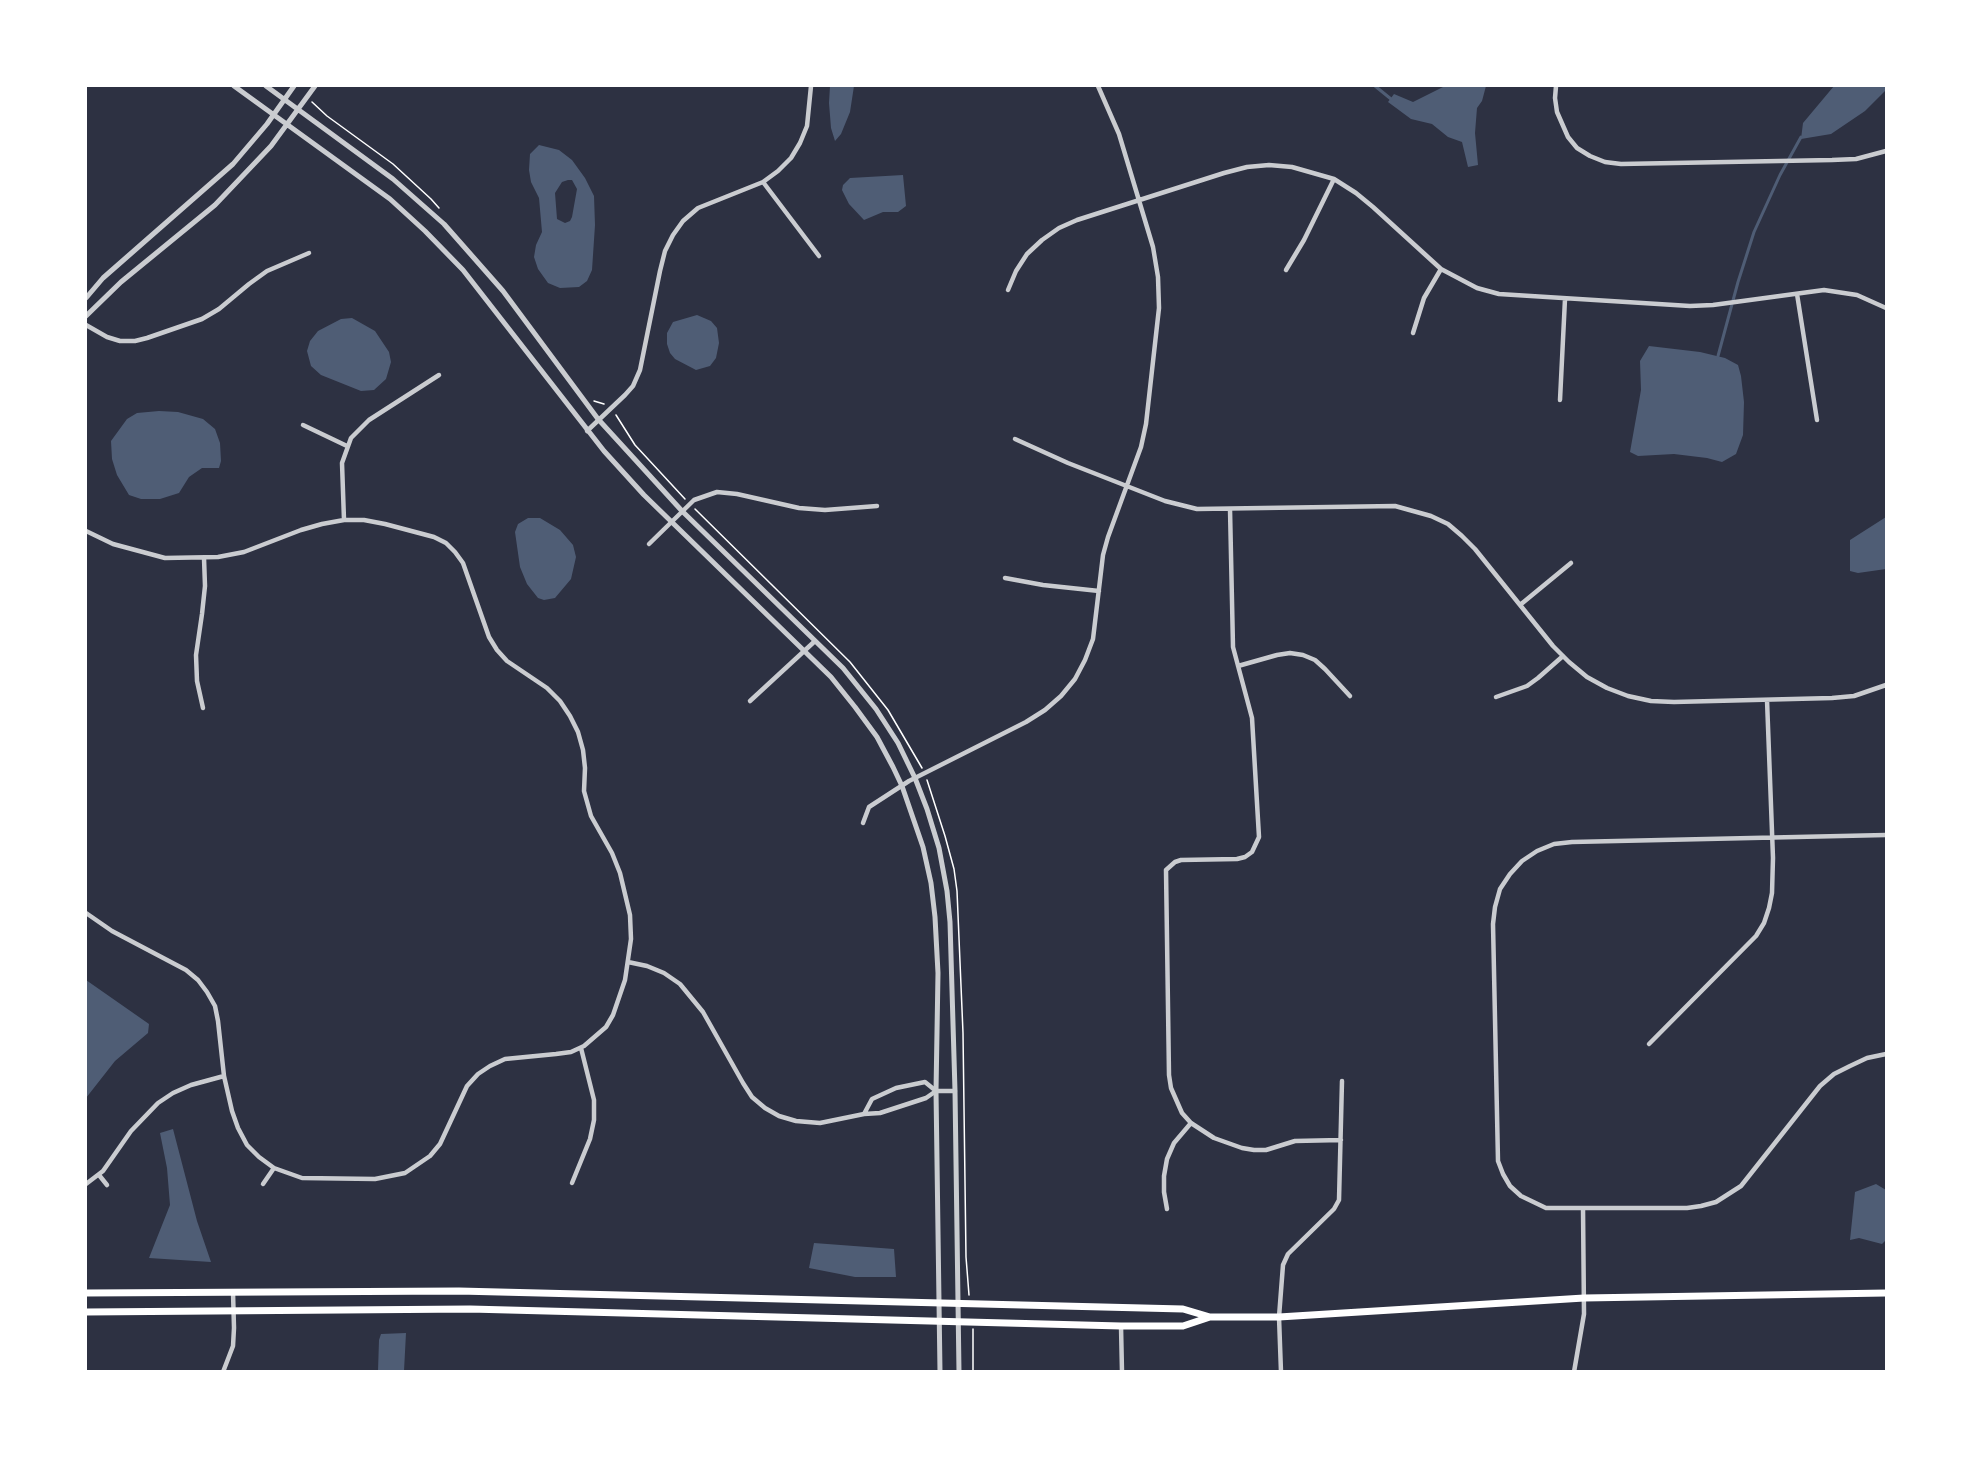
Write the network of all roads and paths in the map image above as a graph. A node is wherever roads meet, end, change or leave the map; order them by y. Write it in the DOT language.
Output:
graph roads {
  1 [pos="234,86"];
  2 [pos="266,86"];
  3 [pos="294,86"];
  4 [pos="315,86"];
  5 [pos="811,86"];
  6 [pos="1098,86"];
  7 [pos="1556,86"];
  8 [pos="284,99"];
  9 [pos="298,109"];
  10 [pos="274,115"];
  11 [pos="288,124"];
  12 [pos="1887,151"];
  13 [pos="1334,179"];
  14 [pos="763,182"];
  15 [pos="1140,200"];
  16 [pos="309,253"];
  17 [pos="819,256"];
  18 [pos="1441,269"];
  19 [pos="1286,270"];
  20 [pos="1008,290"];
  21 [pos="1797,294"];
  22 [pos="86,298"];
  23 [pos="1565,299"];
  24 [pos="1887,308"];
  25 [pos="86,316"];
  26 [pos="86,325"];
  27 [pos="1413,333"];
  28 [pos="439,375"];
  29 [pos="1560,400"];
  30 [pos="598,419"];
  31 [pos="1817,420"];
  32 [pos="303,425"];
  33 [pos="588,431"];
  34 [pos="1016,439"];
  35 [pos="347,446"];
  36 [pos="1126,486"];
  37 [pos="690,504"];
  38 [pos="877,506"];
  39 [pos="1230,509"];
  40 [pos="682,511"];
  41 [pos="344,520"];
  42 [pos="670,523"];
  43 [pos="86,531"];
  44 [pos="649,544"];
  45 [pos="204,558"];
  46 [pos="1571,563"];
  47 [pos="1005,578"];
  48 [pos="1099,591"];
  49 [pos="1520,605"];
  50 [pos="815,641"];
  51 [pos="805,652"];
  52 [pos="1563,656"];
  53 [pos="1238,666"];
  54 [pos="1887,685"];
  55 [pos="1350,696"];
  56 [pos="1496,697"];
  57 [pos="1767,700"];
  58 [pos="750,701"];
  59 [pos="203,708"];
  60 [pos="925,773"];
  61 [pos="912,779"];
  62 [pos="902,786"];
  63 [pos="863,823"];
  64 [pos="1887,835"];
  65 [pos="1772,838"];
  66 [pos="86,913"];
  67 [pos="628,962"];
  68 [pos="952,1019"];
  69 [pos="963,1033"];
  70 [pos="1649,1044"];
  71 [pos="582,1048"];
  72 [pos="1887,1054"];
  73 [pos="224,1076"];
  74 [pos="1342,1081"];
  75 [pos="936,1091"];
  76 [pos="955,1091"];
  77 [pos="864,1114"];
  78 [pos="1191,1124"];
  79 [pos="1341,1140"];
  80 [pos="274,1168"];
  81 [pos="99,1175"];
  82 [pos="572,1183"];
  83 [pos="86,1184"];
  84 [pos="263,1184"];
  85 [pos="107,1185"];
  86 [pos="1583,1208"];
  87 [pos="1167,1209"];
  88 [pos="969,1290"];
  89 [pos="232,1292"];
  90 [pos="86,1293"];
  91 [pos="1887,1293"];
  92 [pos="1584,1298"];
  93 [pos="939,1302"];
  94 [pos="957,1303"];
  95 [pos="233,1311"];
  96 [pos="86,1312"];
  97 [pos="1210,1317"];
  98 [pos="1279,1317"];
  99 [pos="939,1321"];
  100 [pos="958,1322"];
  101 [pos="1121,1326"];
  102 [pos="974,1333"];
  103 [pos="223,1371"];
  104 [pos="940,1371"];
  105 [pos="959,1371"];
  106 [pos="974,1371"];
  107 [pos="1122,1371"];
  108 [pos="1281,1371"];
  109 [pos="1574,1371"];
  1 -- 10 [label="street"];
  2 -- 8 [label="street"];
  3 -- 8 [label="street"];
  4 -- 9 [label="street"];
  5 -- 14 [label="street"];
  6 -- 15 [label="street"];
  7 -- 12 [label="street"];
  8 -- 9 [label="street"];
  8 -- 10 [label="street"];
  9 -- 11 [label="street"];
  9 -- 30 [label="street"];
  10 -- 11 [label="street"];
  10 -- 22 [label="street"];
  11 -- 25 [label="street"];
  11 -- 33 [label="street"];
  13 -- 15 [label="street"];
  13 -- 18 [label="street"];
  13 -- 19 [label="street"];
  14 -- 17 [label="street"];
  14 -- 30 [label="street"];
  15 -- 20 [label="street"];
  15 -- 36 [label="street"];
  16 -- 26 [label="street"];
  18 -- 23 [label="street"];
  18 -- 27 [label="street"];
  21 -- 23 [label="street"];
  21 -- 24 [label="street"];
  21 -- 31 [label="street"];
  23 -- 29 [label="street"];
  28 -- 35 [label="street"];
  30 -- 33 [label="street"];
  30 -- 40 [label="street"];
  32 -- 35 [label="street"];
  33 -- 42 [label="street"];
  34 -- 36 [label="street"];
  35 -- 41 [label="street"];
  36 -- 39 [label="street"];
  36 -- 48 [label="street"];
  37 -- 38 [label="street"];
  37 -- 40 [label="street"];
  37 -- 60 [label="path"];
  39 -- 49 [label="street"];
  39 -- 53 [label="street"];
  40 -- 42 [label="street"];
  40 -- 50 [label="street"];
  41 -- 45 [label="street"];
  41 -- 67 [label="street"];
  42 -- 44 [label="street"];
  42 -- 51 [label="street"];
  43 -- 45 [label="street"];
  45 -- 59 [label="street"];
  46 -- 49 [label="street"];
  47 -- 48 [label="street"];
  48 -- 60 [label="street"];
  49 -- 52 [label="street"];
  50 -- 51 [label="street"];
  50 -- 61 [label="street"];
  51 -- 58 [label="street"];
  51 -- 62 [label="street"];
  52 -- 56 [label="street"];
  52 -- 57 [label="street"];
  53 -- 55 [label="street"];
  53 -- 78 [label="street"];
  54 -- 57 [label="street"];
  57 -- 65 [label="street"];
  60 -- 61 [label="street"];
  60 -- 69 [label="path"];
  61 -- 62 [label="street"];
  61 -- 68 [label="street"];
  62 -- 63 [label="street"];
  62 -- 75 [label="street"];
  64 -- 65 [label="street"];
  65 -- 70 [label="street"];
  65 -- 86 [label="street"];
  66 -- 73 [label="street"];
  67 -- 71 [label="street"];
  67 -- 77 [label="street"];
  68 -- 69 [label="path"];
  68 -- 76 [label="street"];
  69 -- 88 [label="path"];
  71 -- 80 [label="street"];
  71 -- 82 [label="street"];
  72 -- 86 [label="street"];
  73 -- 80 [label="street"];
  73 -- 81 [label="street"];
  74 -- 79 [label="street"];
  75 -- 76 [label="street"];
  75 -- 77 [label="street"];
  75 -- 77 [label="street"];
  75 -- 93 [label="street"];
  76 -- 94 [label="street"];
  78 -- 79 [label="street"];
  78 -- 87 [label="street"];
  79 -- 98 [label="street"];
  80 -- 84 [label="street"];
  81 -- 83 [label="street"];
  81 -- 85 [label="street"];
  86 -- 92 [label="street"];
  89 -- 90 [label="main road"];
  89 -- 93 [label="main road"];
  89 -- 95 [label="street"];
  91 -- 92 [label="main road"];
  92 -- 98 [label="main road"];
  92 -- 109 [label="street"];
  93 -- 94 [label="main road"];
  93 -- 99 [label="street"];
  94 -- 97 [label="main road"];
  94 -- 100 [label="street"];
  95 -- 96 [label="main road"];
  95 -- 99 [label="main road"];
  95 -- 103 [label="street"];
  97 -- 98 [label="main road"];
  97 -- 101 [label="main road"];
  98 -- 108 [label="street"];
  99 -- 100 [label="main road"];
  99 -- 104 [label="street"];
  100 -- 101 [label="main road"];
  100 -- 105 [label="street"];
  101 -- 107 [label="street"];
  102 -- 106 [label="path"];
}
